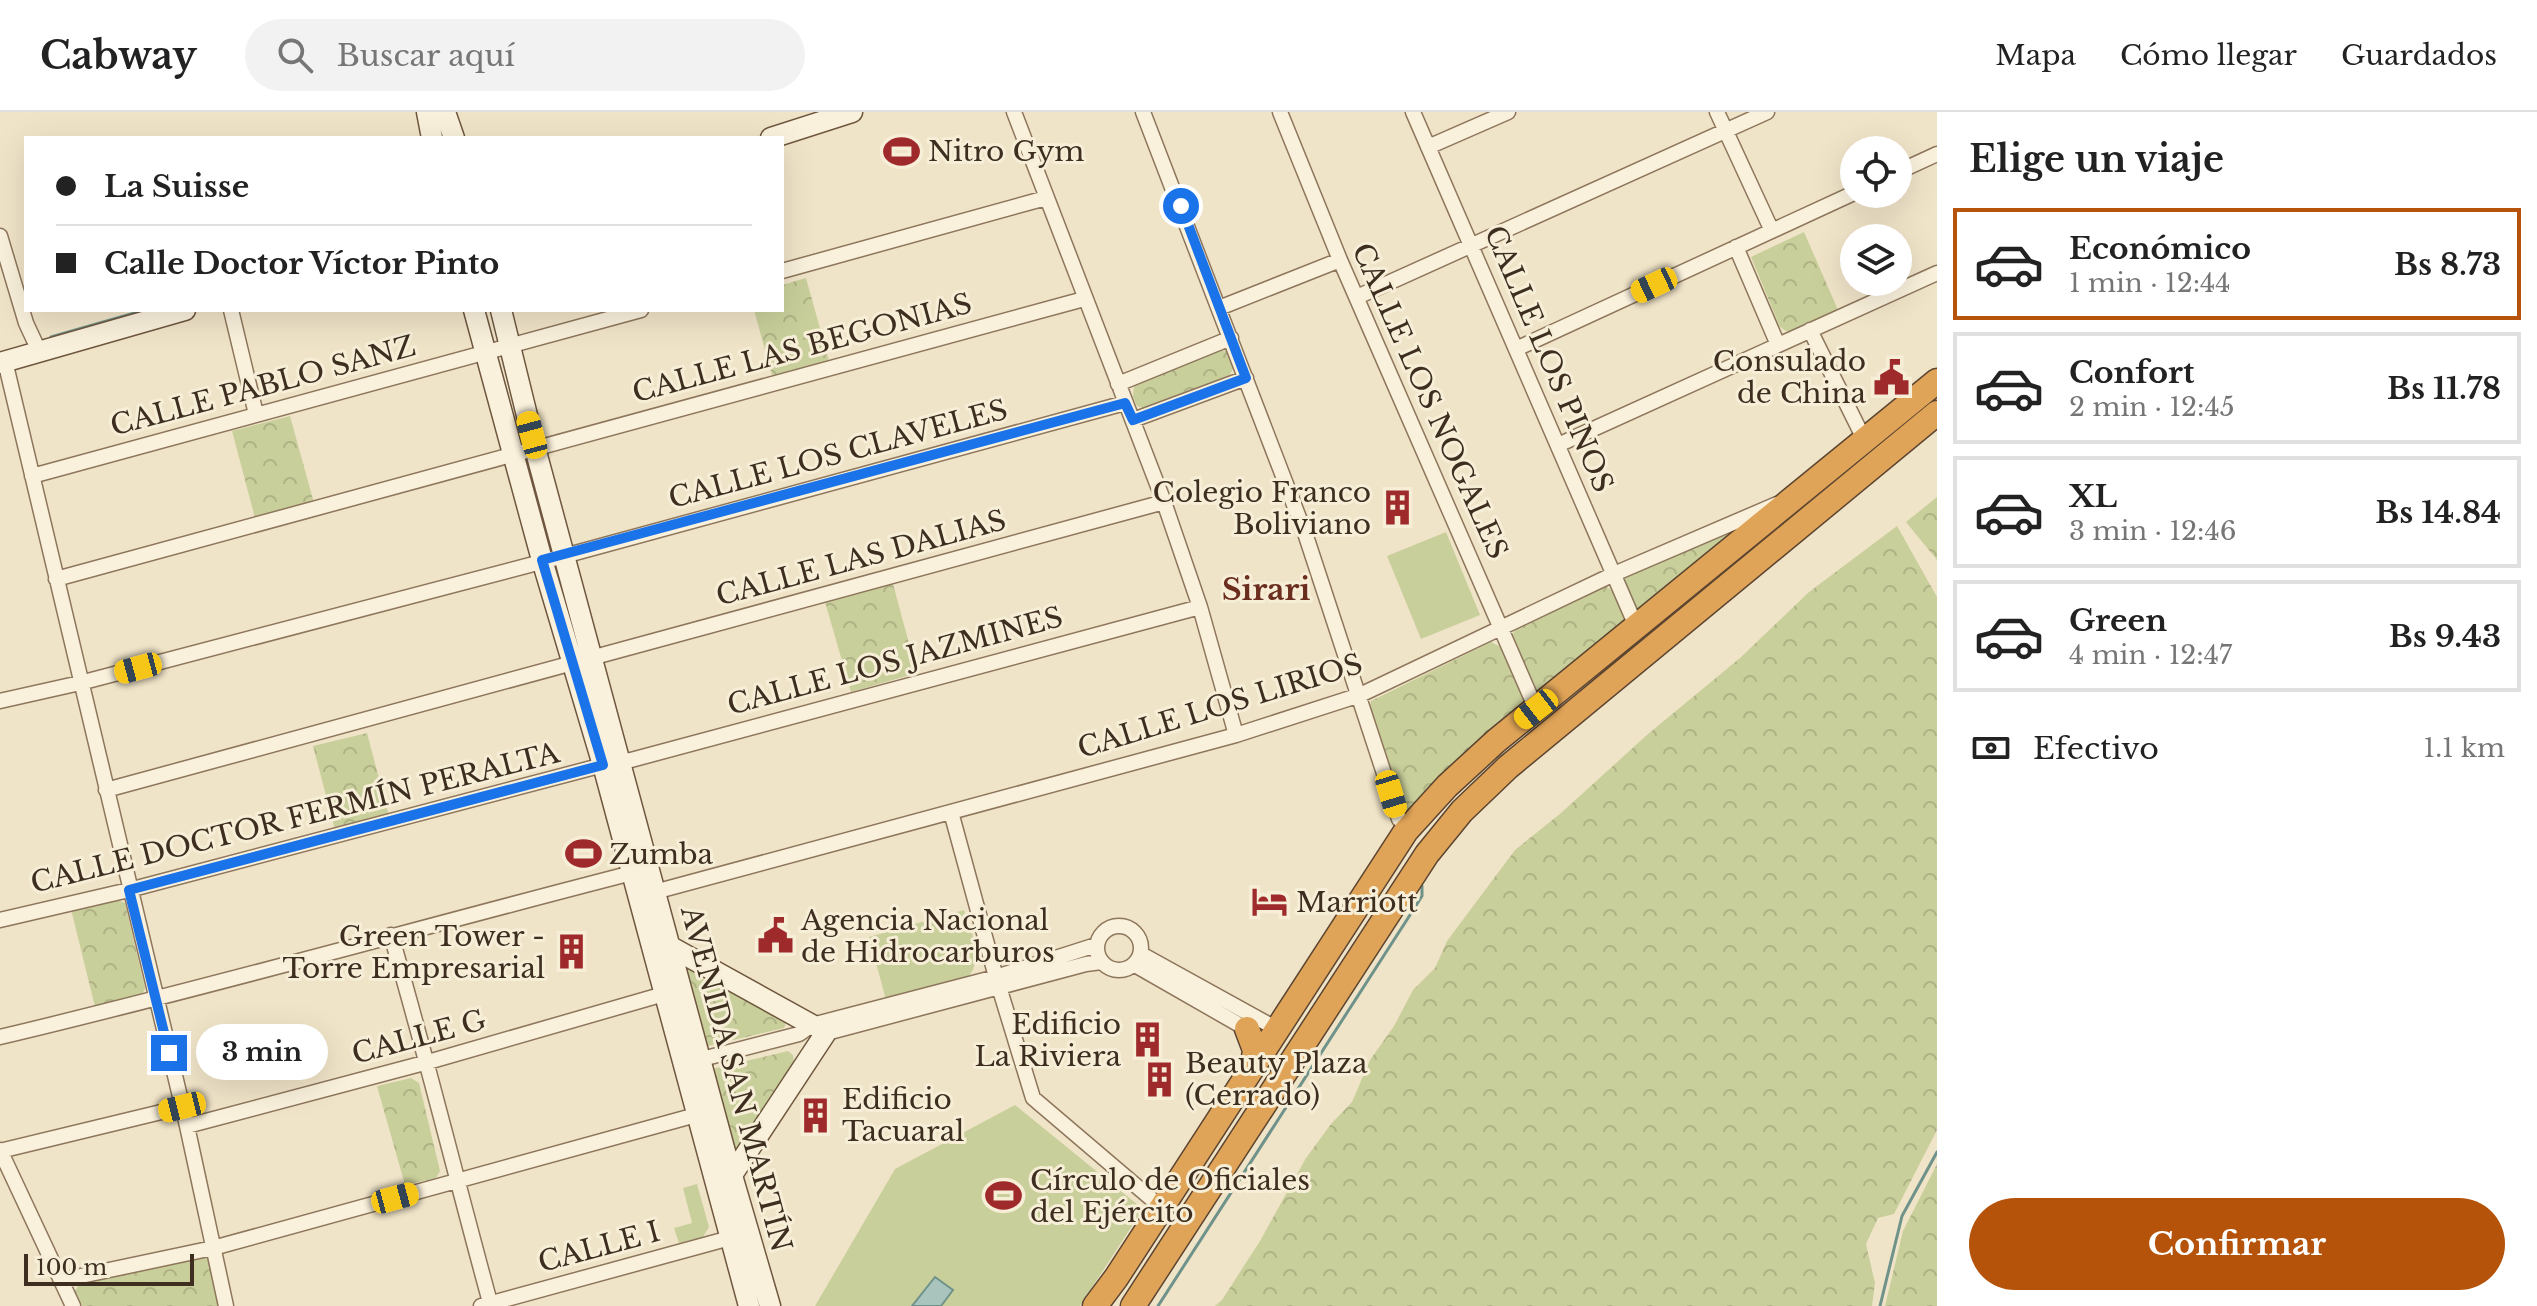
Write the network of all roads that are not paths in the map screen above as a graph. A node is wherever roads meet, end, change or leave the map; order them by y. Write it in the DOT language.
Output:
graph roads {
  1 [pos="427,112"];
  2 [pos="445,112"];
  3 [pos="852,112"];
  4 [pos="1014,112"];
  5 [pos="1143,112"];
  6 [pos="1280,112"];
  7 [pos="1413,112"];
  8 [pos="1508,112"];
  9 [pos="1717,112"];
  10 [pos="1767,112"];
  11 [pos="1725,131"];
  12 [pos="432,136"];
  13 [pos="453,136"];
  14 [pos="777,136"];
  15 [pos="1428,147"];
  16 [pos="1937,154"];
  17 [pos="1912,166"];
  18 [pos="1046,198"];
  19 [pos="1840,199"];
  20 [pos="1772,231"];
  21 [pos="0,236"];
  22 [pos="1472,247"];
  23 [pos="1736,247"];
  24 [pos="1340,260"];
  25 [pos="784,270"];
  26 [pos="1937,273"];
  27 [pos="1357,297"];
  28 [pos="1084,299"];
  29 [pos="1219,308"];
  30 [pos="178,312"];
  31 [pos="231,312"];
  32 [pos="475,312"];
  33 [pos="501,312"];
  34 [pos="634,312"];
  35 [pos="1810,330"];
  36 [pos="1231,338"];
  37 [pos="1778,345"];
  38 [pos="508,346"];
  39 [pos="1516,349"];
  40 [pos="39,351"];
  41 [pos="485,352"];
  42 [pos="2,362"];
  43 [pos="1246,378"];
  44 [pos="1118,384"];
  45 [pos="1930,386"];
  46 [pos="1125,403"];
  47 [pos="1937,413"];
  48 [pos="256,414"];
  49 [pos="1133,420"];
  50 [pos="1904,440"];
  51 [pos="1865,441"];
  52 [pos="1558,445"];
  53 [pos="535,448"];
  54 [pos="513,454"];
  55 [pos="32,476"];
  56 [pos="1793,499"];
  57 [pos="1164,502"];
  58 [pos="564,556"];
  59 [pos="542,560"];
  60 [pos="1614,574"];
  61 [pos="56,579"];
  62 [pos="1200,607"];
  63 [pos="1636,626"];
  64 [pos="1500,627"];
  65 [pos="583,661"];
  66 [pos="80,683"];
  67 [pos="1360,695"];
  68 [pos="0,701"];
  69 [pos="1536,709"];
  70 [pos="1236,735"];
  71 [pos="612,763"];
  72 [pos="106,790"];
  73 [pos="951,812"];
  74 [pos="1399,819"];
  75 [pos="632,873"];
  76 [pos="129,890"];
  77 [pos="647,894"];
  78 [pos="0,920"];
  79 [pos="391,935"];
  80 [pos="1096,945"];
  81 [pos="671,947"];
  82 [pos="1138,960"];
  83 [pos="1101,962"];
  84 [pos="997,982"];
  85 [pos="664,994"];
  86 [pos="155,999"];
  87 [pos="1247,1029"];
  88 [pos="812,1031"];
  89 [pos="1273,1035"];
  90 [pos="0,1037"];
  91 [pos="702,1059"];
  92 [pos="428,1062"];
  93 [pos="1253,1065"];
  94 [pos="182,1107"];
  95 [pos="696,1115"];
  96 [pos="187,1126"];
  97 [pos="0,1150"];
  98 [pos="715,1150"];
  99 [pos="732,1175"];
  100 [pos="456,1182"];
  101 [pos="1161,1207"];
  102 [pos="730,1238"];
  103 [pos="213,1248"];
  104 [pos="748,1268"];
  105 [pos="1158,1270"];
  106 [pos="62,1280"];
  107 [pos="488,1305"];
  108 [pos="73,1306"];
  109 [pos="226,1306"];
  110 [pos="749,1306"];
  111 [pos="770,1306"];
  112 [pos="1095,1306"];
  113 [pos="1133,1306"];
  1 -- 12 [label="main road"];
  2 -- 13 [label="main road"];
  3 -- 14 [label="main road"];
  4 -- 18 [label="street"];
  5 -- 29 [label="street"];
  6 -- 24 [label="street, CALLE LOS NOGALES"];
  7 -- 15 [label="street, CALLE LOS PINOS"];
  8 -- 15 [label="street"];
  9 -- 11 [label="street"];
  10 -- 11 [label="street"];
  11 -- 20 [label="street"];
  11 -- 22 [label="street"];
  15 -- 22 [label="street, CALLE LOS PINOS"];
  16 -- 17 [label="street"];
  18 -- 25 [label="street"];
  18 -- 28 [label="street"];
  19 -- 20 [label="street"];
  20 -- 23 [label="street"];
  21 -- 40 [label="street"];
  22 -- 27 [label="street"];
  22 -- 39 [label="street, CALLE LOS PINOS"];
  23 -- 37 [label="street"];
  23 -- 39 [label="street"];
  24 -- 27 [label="street, CALLE LOS NOGALES"];
  24 -- 29 [label="street"];
  26 -- 35 [label="street"];
  27 -- 64 [label="street, CALLE LOS NOGALES"];
  28 -- 44 [label="street"];
  28 -- 53 [label="street, CALLE LAS BEGONIAS"];
  29 -- 36 [label="street"];
  30 -- 40 [label="main road"];
  31 -- 48 [label="street"];
  32 -- 41 [label="main road"];
  33 -- 38 [label="main road, AVENIDA SAN MARTÍN"];
  34 -- 38 [label="street, CALLE PABLO SANZ"];
  35 -- 37 [label="street"];
  35 -- 51 [label="street"];
  36 -- 43 [label="street"];
  36 -- 44 [label="street"];
  37 -- 52 [label="street"];
  38 -- 41 [label="street, CALLE PABLO SANZ"];
  38 -- 53 [label="main road, AVENIDA SAN MARTÍN"];
  39 -- 52 [label="street, CALLE LOS PINOS"];
  40 -- 42 [label="main road"];
  41 -- 48 [label="street, CALLE PABLO SANZ"];
  41 -- 54 [label="main road"];
  42 -- 55 [label="street"];
  43 -- 49 [label="street"];
  43 -- 67 [label="street"];
  44 -- 46 [label="street"];
  45 -- 50 [label="highway"];
  45 -- 51 [label="highway"];
  46 -- 49 [label="street"];
  46 -- 58 [label="street, CALLE LOS CLAVELES"];
  47 -- 50 [label="highway"];
  48 -- 55 [label="street, CALLE PABLO SANZ"];
  49 -- 57 [label="street"];
  50 -- 105 [label="highway"];
  51 -- 56 [label="highway"];
  52 -- 60 [label="street, CALLE LOS PINOS"];
  53 -- 54 [label="street, CALLE LAS BEGONIAS"];
  53 -- 58 [label="main road, AVENIDA SAN MARTÍN"];
  54 -- 59 [label="main road"];
  54 -- 61 [label="street, CALLE LAS BEGONIAS"];
  55 -- 61 [label="street"];
  56 -- 60 [label="street, CALLE LOS LIRIOS"];
  56 -- 63 [label="highway"];
  57 -- 62 [label="street"];
  57 -- 65 [label="street, CALLE LAS DALIAS"];
  58 -- 59 [label="street, CALLE LOS CLAVELES"];
  58 -- 65 [label="main road, AVENIDA SAN MARTÍN"];
  59 -- 65 [label="main road"];
  59 -- 66 [label="street, CALLE LOS CLAVELES"];
  60 -- 63 [label="street, CALLE LOS PINOS"];
  60 -- 64 [label="street, CALLE LOS LIRIOS"];
  61 -- 66 [label="street"];
  62 -- 70 [label="street"];
  62 -- 71 [label="street, CALLE LOS JAZMINES"];
  63 -- 69 [label="highway"];
  64 -- 67 [label="street, CALLE LOS LIRIOS"];
  64 -- 69 [label="street, CALLE LOS NOGALES"];
  65 -- 71 [label="main road, AVENIDA SAN MARTÍN"];
  65 -- 72 [label="street, CALLE LAS DALIAS"];
  66 -- 68 [label="street, CALLE LOS CLAVELES"];
  66 -- 72 [label="street"];
  67 -- 70 [label="street, CALLE LOS LIRIOS"];
  67 -- 74 [label="street"];
  69 -- 89 [label="highway"];
  70 -- 73 [label="street, CALLE LOS LIRIOS"];
  71 -- 75 [label="main road, AVENIDA SAN MARTÍN"];
  71 -- 76 [label="street, CALLE DOCTOR FERMÍN PERALTA"];
  71 -- 77 [label="main road, AVENIDA SAN MARTÍN"];
  72 -- 76 [label="street"];
  73 -- 77 [label="street, CALLE LOS LIRIOS"];
  73 -- 84 [label="street"];
  75 -- 77 [label="main road, AVENIDA SAN MARTÍN"];
  75 -- 79 [label="street"];
  76 -- 78 [label="street, CALLE DOCTOR FERMÍN PERALTA"];
  76 -- 86 [label="street"];
  77 -- 81 [label="main road, AVENIDA SAN MARTÍN"];
  77 -- 85 [label="main road, AVENIDA SAN MARTÍN"];
  79 -- 86 [label="street"];
  79 -- 92 [label="street"];
  80 -- 82 [label="street"];
  80 -- 83 [label="street"];
  80 -- 84 [label="street"];
  81 -- 88 [label="main road"];
  81 -- 91 [label="main road, AVENIDA SAN MARTÍN"];
  82 -- 83 [label="street"];
  82 -- 87 [label="street"];
  82 -- 89 [label="street"];
  83 -- 84 [label="street"];
  84 -- 88 [label="street"];
  84 -- 101 [label="street"];
  85 -- 92 [label="street, CALLE G"];
  85 -- 95 [label="main road, AVENIDA SAN MARTÍN"];
  86 -- 90 [label="street"];
  86 -- 94 [label="street"];
  87 -- 89 [label="street"];
  87 -- 93 [label="highway"];
  88 -- 91 [label="street"];
  88 -- 99 [label="main road"];
  89 -- 93 [label="highway"];
  91 -- 98 [label="main road, AVENIDA SAN MARTÍN"];
  92 -- 96 [label="street, CALLE G"];
  92 -- 100 [label="street"];
  93 -- 101 [label="highway"];
  94 -- 96 [label="street"];
  94 -- 97 [label="street"];
  95 -- 98 [label="main road, AVENIDA SAN MARTÍN"];
  95 -- 100 [label="street"];
  96 -- 103 [label="street"];
  97 -- 106 [label="street"];
  98 -- 99 [label="main road, AVENIDA SAN MARTÍN"];
  98 -- 102 [label="main road, AVENIDA SAN MARTÍN"];
  99 -- 104 [label="main road, AVENIDA SAN MARTÍN"];
  100 -- 103 [label="street"];
  100 -- 107 [label="street"];
  101 -- 105 [label="highway"];
  101 -- 112 [label="highway"];
  102 -- 104 [label="main road, AVENIDA SAN MARTÍN"];
  102 -- 107 [label="street, CALLE I"];
  103 -- 106 [label="street"];
  103 -- 109 [label="street"];
  104 -- 110 [label="main road, AVENIDA SAN MARTÍN"];
  104 -- 111 [label="main road, AVENIDA SAN MARTÍN"];
  105 -- 113 [label="highway"];
  106 -- 108 [label="street"];
}
